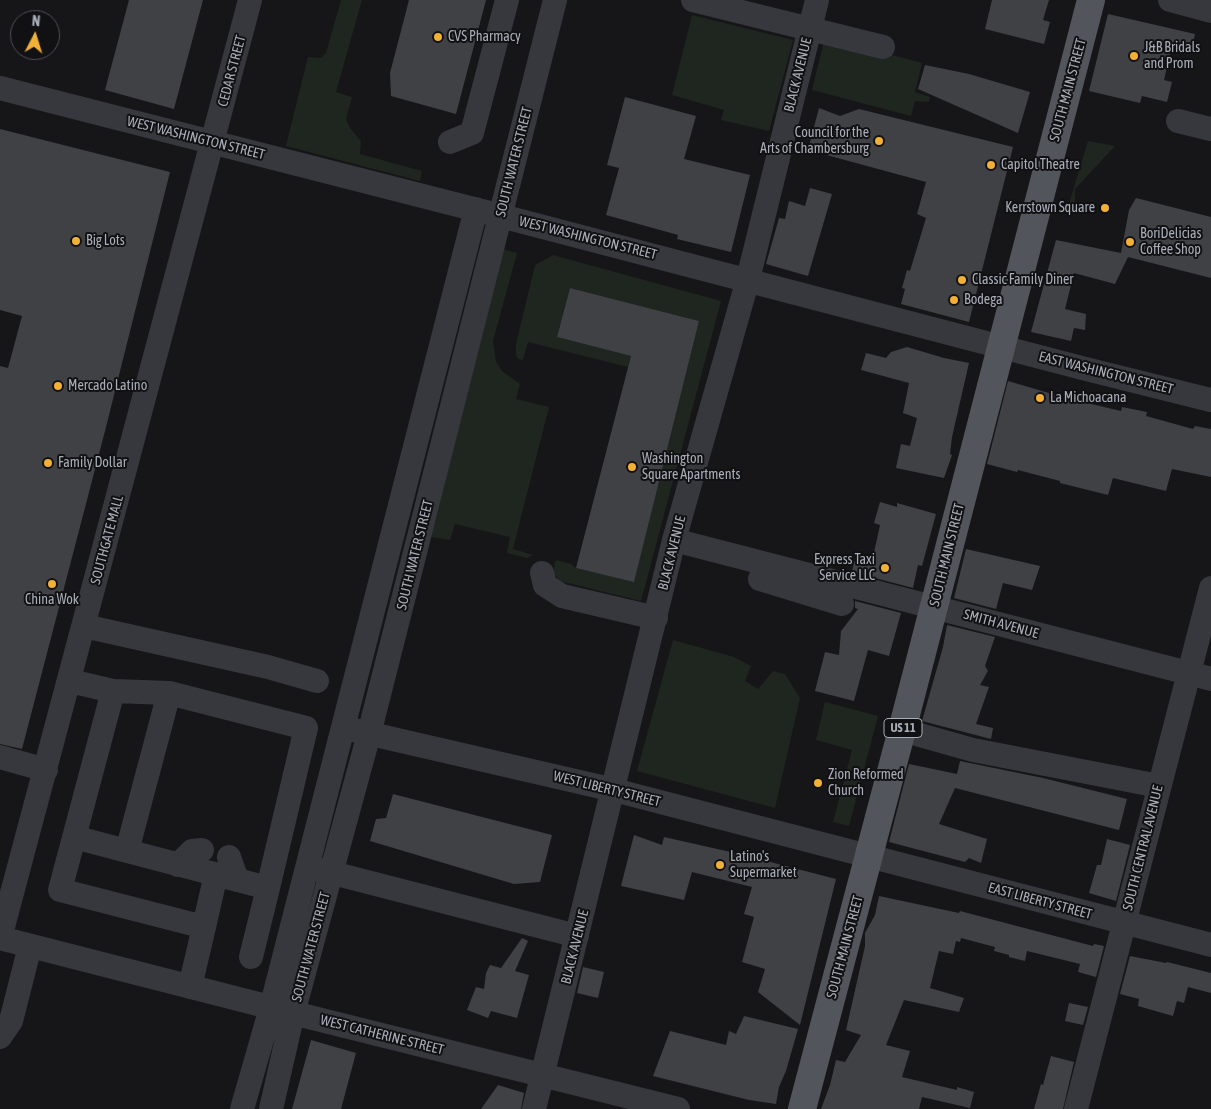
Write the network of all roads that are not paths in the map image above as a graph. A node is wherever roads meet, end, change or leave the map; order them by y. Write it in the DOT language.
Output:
graph roads {
  1 [pos="250,0"];
  2 [pos="507,0"];
  3 [pos="555,0"];
  4 [pos="693,0"];
  5 [pos="817,0"];
  6 [pos="1091,0"];
  7 [pos="1170,0"];
  8 [pos="1211,11"];
  9 [pos="809,28"];
  10 [pos="883,47"];
  11 [pos="0,88"];
  12 [pos="1178,121"];
  13 [pos="1211,130"];
  14 [pos="213,142"];
  15 [pos="450,142"];
  16 [pos="476,209"];
  17 [pos="501,216"];
  18 [pos="748,279"];
  19 [pos="1001,346"];
  20 [pos="1211,400"];
  21 [pos="674,540"];
  22 [pos="542,573"];
  23 [pos="760,579"];
  24 [pos="1211,588"];
  25 [pos="842,604"];
  26 [pos="934,607"];
  27 [pos="656,618"];
  28 [pos="84,626"];
  29 [pos="1188,673"];
  30 [pos="1211,679"];
  31 [pos="70,681"];
  32 [pos="317,681"];
  33 [pos="113,691"];
  34 [pos="168,693"];
  35 [pos="343,727"];
  36 [pos="902,730"];
  37 [pos="369,734"];
  38 [pos="0,757"];
  39 [pos="46,770"];
  40 [pos="1159,786"];
  41 [pos="614,790"];
  42 [pos="74,837"];
  43 [pos="202,850"];
  44 [pos="127,852"];
  45 [pos="869,857"];
  46 [pos="178,864"];
  47 [pos="307,867"];
  48 [pos="227,870"];
  49 [pos="331,873"];
  50 [pos="268,888"];
  51 [pos="1124,923"];
  52 [pos="204,927"];
  53 [pos="577,936"];
  54 [pos="0,938"];
  55 [pos="1211,945"];
  56 [pos="30,946"];
  57 [pos="251,957"];
  58 [pos="190,987"];
  59 [pos="282,1011"];
  60 [pos="0,1036"];
  61 [pos="543,1074"];
  62 [pos="242,1109"];
  63 [pos="271,1109"];
  64 [pos="534,1109"];
  65 [pos="678,1109"];
  66 [pos="802,1109"];
  67 [pos="1076,1109"];
  1 -- 14 [label="street, CEDAR STREET"];
  2 -- 15 [label="street"];
  3 -- 17 [label="street, SOUTH WATER STREET"];
  4 -- 9 [label="street"];
  5 -- 9 [label="street, BLACK AVENUE"];
  6 -- 19 [label="main road, SOUTH MAIN STREET / US 11"];
  7 -- 8 [label="street"];
  9 -- 10 [label="street"];
  9 -- 18 [label="street, BLACK AVENUE"];
  11 -- 14 [label="street, WEST WASHINGTON STREET"];
  12 -- 13 [label="street"];
  14 -- 16 [label="street, WEST WASHINGTON STREET"];
  14 -- 28 [label="street, SOUTHGATE MALL"];
  16 -- 17 [label="street, WEST WASHINGTON STREET"];
  16 -- 35 [label="street, SOUTH WATER STREET"];
  17 -- 18 [label="street, WEST WASHINGTON STREET"];
  17 -- 37 [label="street, SOUTH WATER STREET"];
  18 -- 19 [label="street, WEST WASHINGTON STREET"];
  18 -- 21 [label="street, BLACK AVENUE"];
  19 -- 20 [label="street, EAST WASHINGTON STREET"];
  19 -- 26 [label="main road, SOUTH MAIN STREET / US 11"];
  21 -- 26 [label="street, SMITH AVENUE"];
  21 -- 27 [label="street, BLACK AVENUE"];
  22 -- 27 [label="street"];
  23 -- 25 [label="street"];
  24 -- 29 [label="street, SOUTH CENTRAL AVENUE"];
  26 -- 29 [label="street, SMITH AVENUE"];
  26 -- 36 [label="main road, SOUTH MAIN STREET / US 11"];
  27 -- 41 [label="street, BLACK AVENUE"];
  28 -- 31 [label="street, SOUTHGATE MALL"];
  28 -- 32 [label="street"];
  29 -- 30 [label="street, SMITH AVENUE"];
  29 -- 40 [label="street, SOUTH CENTRAL AVENUE"];
  31 -- 33 [label="street"];
  31 -- 39 [label="street, SOUTHGATE MALL"];
  33 -- 34 [label="street"];
  33 -- 42 [label="street"];
  34 -- 44 [label="street"];
  34 -- 50 [label="street"];
  35 -- 37 [label="street, WEST LIBERTY STREET"];
  35 -- 47 [label="street, SOUTH WATER STREET"];
  36 -- 40 [label="street"];
  36 -- 45 [label="main road, SOUTH MAIN STREET / US 11"];
  37 -- 41 [label="street, WEST LIBERTY STREET"];
  37 -- 49 [label="street, SOUTH WATER STREET"];
  38 -- 39 [label="street"];
  39 -- 54 [label="street, SOUTHGATE MALL"];
  40 -- 51 [label="street, SOUTH CENTRAL AVENUE"];
  41 -- 45 [label="street, WEST LIBERTY STREET"];
  41 -- 53 [label="street, BLACK AVENUE"];
  42 -- 44 [label="street"];
  42 -- 52 [label="street"];
  43 -- 46 [label="street"];
  44 -- 46 [label="street"];
  45 -- 51 [label="street, EAST LIBERTY STREET"];
  45 -- 66 [label="main road, SOUTH MAIN STREET / US 11"];
  46 -- 48 [label="street"];
  47 -- 49 [label="street"];
  47 -- 59 [label="street, SOUTH WATER STREET"];
  48 -- 50 [label="street"];
  48 -- 52 [label="street"];
  49 -- 53 [label="street"];
  49 -- 59 [label="street, SOUTH WATER STREET"];
  50 -- 57 [label="street"];
  51 -- 55 [label="street, EAST LIBERTY STREET"];
  51 -- 67 [label="street, SOUTH CENTRAL AVENUE"];
  52 -- 58 [label="street"];
  53 -- 61 [label="street, BLACK AVENUE"];
  54 -- 56 [label="street, WEST CATHERINE STREET"];
  56 -- 58 [label="street, WEST CATHERINE STREET"];
  56 -- 60 [label="street"];
  58 -- 59 [label="street, WEST CATHERINE STREET"];
  59 -- 61 [label="street, WEST CATHERINE STREET"];
  59 -- 62 [label="street"];
  59 -- 63 [label="street, SOUTH WATER STREET"];
  61 -- 64 [label="street, BLACK AVENUE"];
  61 -- 65 [label="street, WEST CATHERINE STREET"];
}
